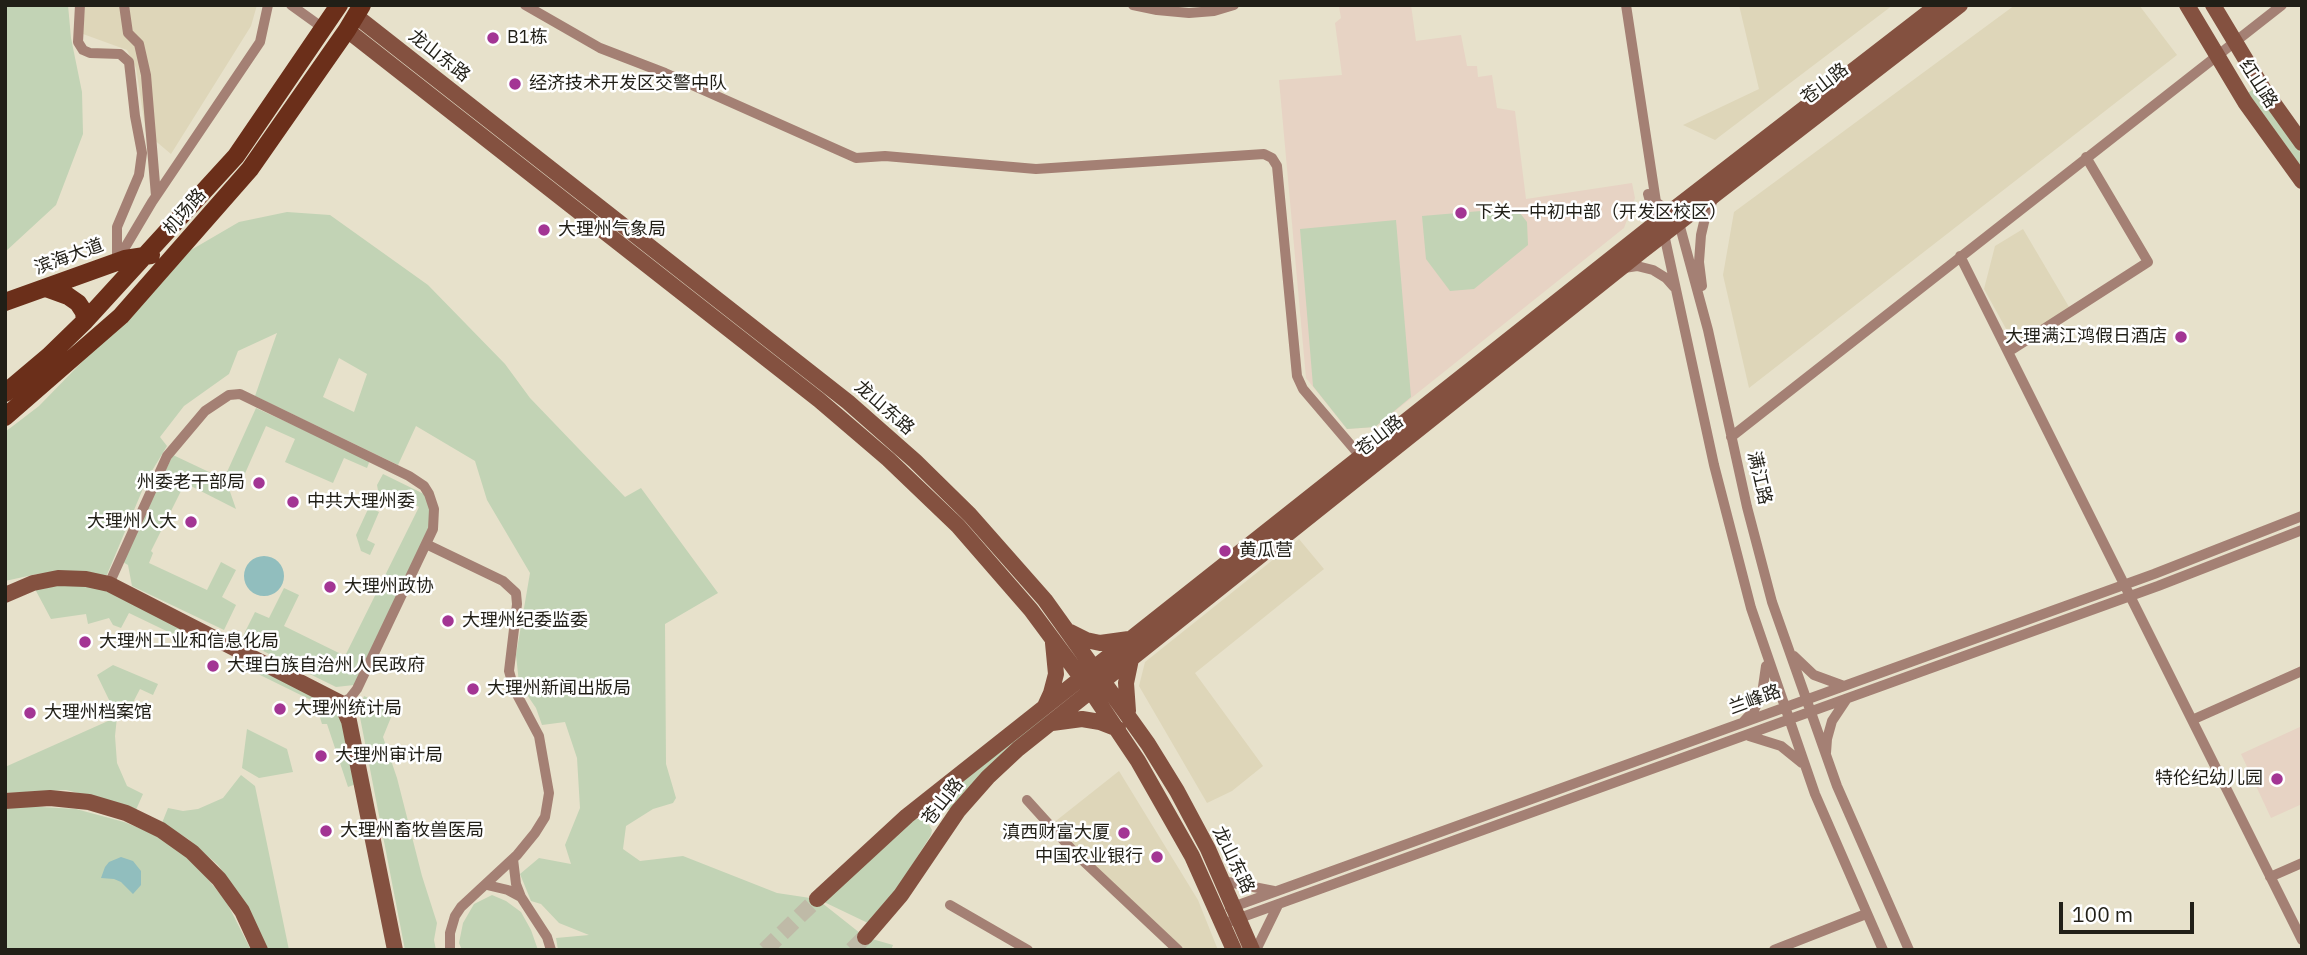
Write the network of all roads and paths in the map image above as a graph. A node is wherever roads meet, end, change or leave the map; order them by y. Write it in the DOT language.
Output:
graph roads {
  1 [pos="80,5"];
  2 [pos="124,5"];
  3 [pos="268,5"];
  4 [pos="290,5"];
  5 [pos="339,5"];
  6 [pos="525,5"];
  7 [pos="1133,5"];
  8 [pos="1234,5"];
  9 [pos="1619,5"];
  10 [pos="1626,5"];
  11 [pos="1938,5"];
  12 [pos="1960,5"];
  13 [pos="2187,5"];
  14 [pos="2213,5"];
  15 [pos="2282,5"];
  16 [pos="355,17"];
  17 [pos="323,28"];
  18 [pos="2234,42"];
  19 [pos="380,45"];
  20 [pos="2217,56"];
  21 [pos="2302,144"];
  22 [pos="2086,157"];
  23 [pos="2302,181"];
  24 [pos="1719,191"];
  25 [pos="156,196"];
  26 [pos="1674,218"];
  27 [pos="1660,229"];
  28 [pos="147,255"];
  29 [pos="173,256"];
  30 [pos="1960,257"];
  31 [pos="117,261"];
  32 [pos="1621,268"];
  33 [pos="46,288"];
  34 [pos="1676,289"];
  35 [pos="5,302"];
  36 [pos="85,321"];
  37 [pos="1708,330"];
  38 [pos="2008,352"];
  39 [pos="5,393"];
  40 [pos="5,417"];
  41 [pos="1731,437"];
  42 [pos="1361,457"];
  43 [pos="2302,516"];
  44 [pos="2302,530"];
  45 [pos="426,544"];
  46 [pos="109,584"];
  47 [pos="2124,584"];
  48 [pos="5,595"];
  49 [pos="2130,596"];
  50 [pos="1066,629"];
  51 [pos="1050,634"];
  52 [pos="1138,635"];
  53 [pos="1785,642"];
  54 [pos="1763,646"];
  55 [pos="1130,659"];
  56 [pos="2302,671"];
  57 [pos="1100,674"];
  58 [pos="1087,685"];
  59 [pos="1844,686"];
  60 [pos="1847,698"];
  61 [pos="1805,700"];
  62 [pos="341,703"];
  63 [pos="1784,708"];
  64 [pos="1810,712"];
  65 [pos="1130,716"];
  66 [pos="1046,717"];
  67 [pos="1788,720"];
  68 [pos="2192,720"];
  69 [pos="1742,723"];
  70 [pos="1118,729"];
  71 [pos="1746,735"];
  72 [pos="1827,759"];
  73 [pos="1805,765"];
  74 [pos="1027,800"];
  75 [pos="5,801"];
  76 [pos="513,859"];
  77 [pos="2302,863"];
  78 [pos="2270,877"];
  79 [pos="1223,881"];
  80 [pos="486,885"];
  81 [pos="1276,892"];
  82 [pos="521,897"];
  83 [pos="817,899"];
  84 [pos="950,905"];
  85 [pos="1278,905"];
  86 [pos="1237,912"];
  87 [pos="1866,914"];
  88 [pos="1221,918"];
  89 [pos="865,937"];
  90 [pos="2302,940"];
  91 [pos="260,950"];
  92 [pos="395,950"];
  93 [pos="450,950"];
  94 [pos="551,950"];
  95 [pos="1028,950"];
  96 [pos="1178,950"];
  97 [pos="1234,950"];
  98 [pos="1254,950"];
  99 [pos="1774,950"];
  100 [pos="1883,950"];
  101 [pos="1909,950"];
  1 -- 31 [label="street"];
  2 -- 25 [label="street"];
  3 -- 25 [label="street"];
  4 -- 17 [label="street"];
  5 -- 17 [label="main road, 机场路"];
  6 -- 42 [label="street"];
  7 -- 8 [label="street"];
  9 -- 27 [label="street"];
  10 -- 26 [label="street, 满江路"];
  11 -- 26 [label="main road, 苍山路"];
  12 -- 24 [label="main road, 苍山路"];
  13 -- 20 [label="main road, 红山路"];
  14 -- 18 [label="main road, 红山路"];
  15 -- 18 [label="street"];
  16 -- 19 [label="main road, 龙山东路"];
  16 -- 29 [label="main road, 机场路"];
  17 -- 28 [label="main road, 机场路"];
  18 -- 20 [label="street"];
  18 -- 21 [label="main road, 红山路"];
  19 -- 50 [label="main road, 龙山东路"];
  19 -- 51 [label="main road, 龙山东路"];
  20 -- 22 [label="street"];
  20 -- 23 [label="main road, 红山路"];
  22 -- 30 [label="street"];
  22 -- 38 [label="street"];
  24 -- 26 [label="main road, 苍山路"];
  24 -- 37 [label="street"];
  25 -- 31 [label="street"];
  26 -- 27 [label="main road, 苍山路"];
  26 -- 37 [label="street, 满江路"];
  27 -- 32 [label="main road, 苍山路"];
  27 -- 34 [label="street"];
  27 -- 42 [label="main road, 苍山路"];
  28 -- 29 [label="main road, 滨海大道"];
  28 -- 31 [label="main road, 滨海大道"];
  28 -- 36 [label="main road, 机场路"];
  29 -- 40 [label="main road, 机场路"];
  30 -- 38 [label="street"];
  30 -- 41 [label="street"];
  31 -- 33 [label="main road, 滨海大道"];
  32 -- 34 [label="street"];
  32 -- 55 [label="main road, 苍山路"];
  33 -- 35 [label="main road, 滨海大道"];
  33 -- 36 [label="main road"];
  34 -- 54 [label="street"];
  36 -- 39 [label="main road, 机场路"];
  37 -- 41 [label="street, 满江路"];
  38 -- 47 [label="street"];
  41 -- 53 [label="street, 满江路"];
  42 -- 52 [label="main road, 苍山路"];
  43 -- 47 [label="street, 兰峰路"];
  44 -- 49 [label="street, 兰峰路"];
  45 -- 46 [label="street"];
  45 -- 62 [label="street"];
  45 -- 76 [label="street"];
  46 -- 48 [label="main road"];
  46 -- 62 [label="main road"];
  47 -- 49 [label="street"];
  47 -- 59 [label="street, 兰峰路"];
  49 -- 60 [label="street, 兰峰路"];
  49 -- 68 [label="street"];
  50 -- 52 [label="main road"];
  50 -- 57 [label="main road, 龙山东路"];
  51 -- 58 [label="main road, 龙山东路"];
  51 -- 66 [label="main road"];
  52 -- 57 [label="main road, 苍山路"];
  53 -- 59 [label="street"];
  53 -- 61 [label="street, 满江路"];
  54 -- 63 [label="street"];
  54 -- 69 [label="street"];
  55 -- 57 [label="main road, 苍山路"];
  55 -- 65 [label="main road"];
  56 -- 68 [label="street"];
  57 -- 58 [label="main road, 苍山路"];
  57 -- 65 [label="main road, 龙山东路"];
  58 -- 66 [label="main road, 苍山路"];
  58 -- 70 [label="main road, 龙山东路"];
  59 -- 61 [label="street, 兰峰路"];
  60 -- 64 [label="street, 兰峰路"];
  60 -- 72 [label="street"];
  61 -- 63 [label="street, 兰峰路"];
  61 -- 64 [label="street, 满江路"];
  62 -- 92 [label="main road"];
  63 -- 67 [label="street"];
  63 -- 69 [label="street, 兰峰路"];
  64 -- 67 [label="street, 兰峰路"];
  64 -- 72 [label="street, 满江路"];
  65 -- 79 [label="main road, 龙山东路"];
  66 -- 70 [label="main road"];
  66 -- 83 [label="main road, 苍山路"];
  66 -- 89 [label="main road, 苍山路"];
  67 -- 71 [label="street, 兰峰路"];
  67 -- 73 [label="street"];
  68 -- 78 [label="street"];
  69 -- 81 [label="street, 兰峰路"];
  70 -- 88 [label="main road, 龙山东路"];
  71 -- 73 [label="street"];
  71 -- 85 [label="street, 兰峰路"];
  72 -- 101 [label="street, 满江路"];
  73 -- 87 [label="street"];
  74 -- 96 [label="street"];
  75 -- 91 [label="main road"];
  76 -- 80 [label="street"];
  76 -- 82 [label="street"];
  77 -- 78 [label="street"];
  78 -- 90 [label="street"];
  79 -- 81 [label="street"];
  79 -- 86 [label="main road, 龙山东路"];
  80 -- 82 [label="street"];
  80 -- 93 [label="street"];
  81 -- 86 [label="street, 兰峰路"];
  82 -- 94 [label="street"];
  84 -- 95 [label="street"];
  85 -- 86 [label="street, 兰峰路"];
  85 -- 98 [label="street"];
  86 -- 88 [label="street, 兰峰路"];
  86 -- 98 [label="main road, 龙山东路"];
  87 -- 99 [label="street"];
  87 -- 100 [label="street"];
  88 -- 97 [label="main road, 龙山东路"];
}
